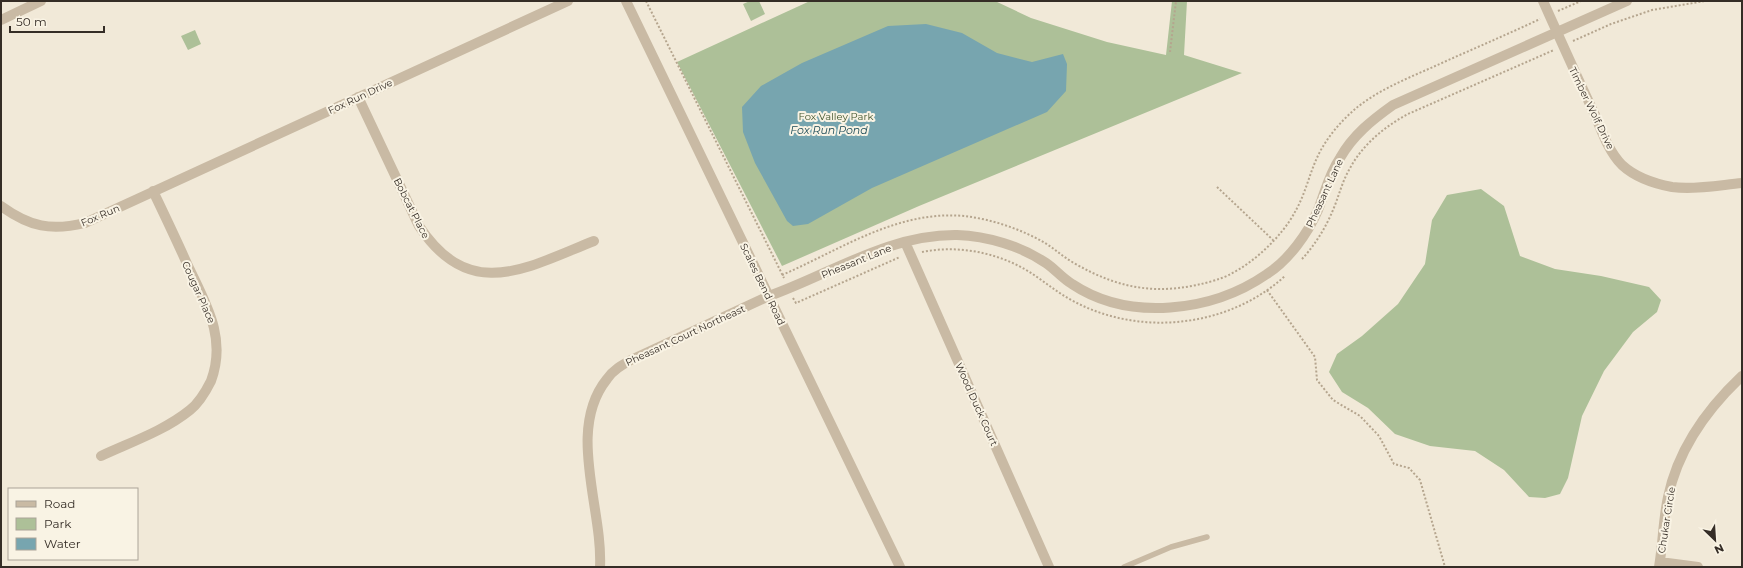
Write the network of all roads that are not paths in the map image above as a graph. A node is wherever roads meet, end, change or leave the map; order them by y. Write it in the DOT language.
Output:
graph roads {
  1 [pos="41,1"];
  2 [pos="568,1"];
  3 [pos="626,1"];
  4 [pos="1543,1"];
  5 [pos="1627,1"];
  6 [pos="1,20"];
  7 [pos="1557,32"];
  8 [pos="358,97"];
  9 [pos="1742,182"];
  10 [pos="154,192"];
  11 [pos="1,206"];
  12 [pos="594,241"];
  13 [pos="905,242"];
  14 [pos="769,296"];
  15 [pos="1742,376"];
  16 [pos="101,456"];
  17 [pos="1207,537"];
  18 [pos="1659,565"];
  19 [pos="600,567"];
  20 [pos="900,567"];
  21 [pos="1049,567"];
  22 [pos="1124,567"];
  23 [pos="1698,567"];
  1 -- 6 [label="street"];
  2 -- 8 [label="street, Fox Run Drive"];
  3 -- 14 [label="street, Scales Bend Road"];
  4 -- 7 [label="street, Timber Wolf Drive"];
  5 -- 7 [label="street, Pheasant Lane"];
  7 -- 9 [label="street, Timber Wolf Drive"];
  7 -- 13 [label="street, Pheasant Lane"];
  8 -- 10 [label="street, Fox Run Drive"];
  8 -- 12 [label="street, Bobcat Place"];
  10 -- 11 [label="street, Fox Run"];
  10 -- 16 [label="street, Cougar Place"];
  13 -- 14 [label="street, Pheasant Lane"];
  13 -- 21 [label="street, Wood Duck Court"];
  14 -- 19 [label="street, Pheasant Court Northeast"];
  14 -- 20 [label="street, Scales Bend Road"];
  15 -- 18 [label="street, Chukar Circle"];
  17 -- 22 [label="lane"];
  18 -- 23 [label="street"];
}
